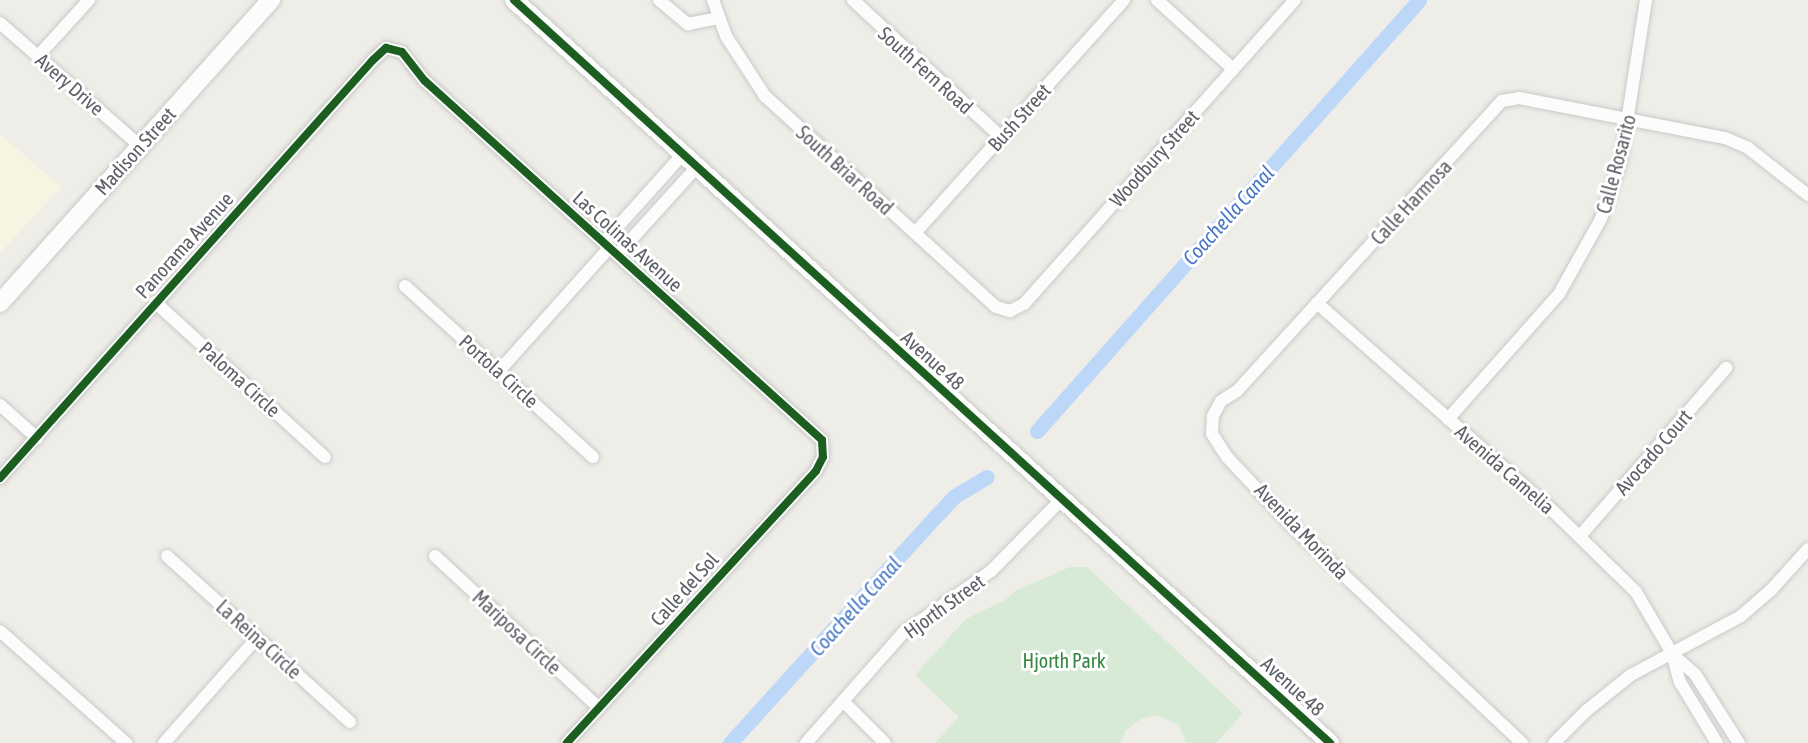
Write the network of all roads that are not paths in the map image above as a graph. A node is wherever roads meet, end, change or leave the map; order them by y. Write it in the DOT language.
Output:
graph roads {
  1 [pos="89,0"];
  2 [pos="271,0"];
  3 [pos="514,0"];
  4 [pos="659,0"];
  5 [pos="713,0"];
  6 [pos="853,0"];
  7 [pos="1124,0"];
  8 [pos="1157,0"];
  9 [pos="1295,0"];
  10 [pos="1646,0"];
  11 [pos="719,18"];
  12 [pos="0,23"];
  13 [pos="402,52"];
  14 [pos="38,56"];
  15 [pos="1233,69"];
  16 [pos="1628,121"];
  17 [pos="1001,137"];
  18 [pos="140,146"];
  19 [pos="690,160"];
  20 [pos="1808,195"];
  21 [pos="915,233"];
  22 [pos="611,247"];
  23 [pos="405,286"];
  24 [pos="155,302"];
  25 [pos="0,303"];
  26 [pos="1317,303"];
  27 [pos="1010,311"];
  28 [pos="1726,368"];
  29 [pos="499,371"];
  30 [pos="0,405"];
  31 [pos="1448,419"];
  32 [pos="37,438"];
  33 [pos="325,457"];
  34 [pos="593,457"];
  35 [pos="823,457"];
  36 [pos="0,478"];
  37 [pos="1062,499"];
  38 [pos="1580,536"];
  39 [pos="1808,549"];
  40 [pos="167,556"];
  41 [pos="435,556"];
  42 [pos="0,631"];
  43 [pos="257,638"];
  44 [pos="1672,653"];
  45 [pos="843,701"];
  46 [pos="599,708"];
  47 [pos="350,722"];
  48 [pos="126,743"];
  49 [pos="164,743"];
  50 [pos="567,743"];
  51 [pos="806,743"];
  52 [pos="885,743"];
  53 [pos="1330,743"];
  54 [pos="1522,743"];
  55 [pos="1554,743"];
  56 [pos="1717,743"];
  57 [pos="1739,743"];
  1 -- 14 [label="street"];
  2 -- 18 [label="main road, Madison Street"];
  3 -- 19 [label="main road, Avenue 48"];
  4 -- 11 [label="street"];
  5 -- 11 [label="street, South Briar Road"];
  6 -- 17 [label="street, South Fern Road"];
  7 -- 17 [label="street, Bush Street"];
  8 -- 15 [label="street"];
  9 -- 15 [label="street, Woodbury Street"];
  10 -- 16 [label="street, Calle Rosarito"];
  11 -- 21 [label="street, South Briar Road"];
  12 -- 14 [label="street, Avery Drive"];
  13 -- 22 [label="street, Las Colinas Avenue"];
  13 -- 24 [label="street, Panorama Avenue"];
  14 -- 18 [label="street, Avery Drive"];
  15 -- 27 [label="street, Woodbury Street"];
  16 -- 20 [label="street"];
  16 -- 26 [label="street, Calle Harmosa"];
  16 -- 31 [label="street, Calle Rosarito"];
  17 -- 21 [label="street, Bush Street"];
  18 -- 25 [label="main road, Madison Street"];
  19 -- 22 [label="street"];
  19 -- 22 [label="street"];
  19 -- 37 [label="main road, Avenue 48"];
  21 -- 27 [label="street, South Briar Road"];
  22 -- 29 [label="street"];
  22 -- 35 [label="street, Las Colinas Avenue"];
  23 -- 29 [label="street, Portola Circle"];
  24 -- 32 [label="street, Panorama Avenue"];
  24 -- 33 [label="street, Paloma Circle"];
  26 -- 31 [label="street, Avenida Camelia"];
  26 -- 54 [label="street, Avenida Morinda"];
  28 -- 38 [label="street, Avocado Court"];
  29 -- 34 [label="street, Portola Circle"];
  30 -- 32 [label="street"];
  31 -- 38 [label="street, Avenida Camelia"];
  32 -- 36 [label="street, Panorama Avenue"];
  35 -- 46 [label="street, Calle del Sol"];
  37 -- 45 [label="street, Hjorth Street"];
  37 -- 53 [label="main road, Avenue 48"];
  38 -- 44 [label="street, Avenida Camelia"];
  39 -- 44 [label="street"];
  40 -- 43 [label="street, La Reina Circle"];
  41 -- 46 [label="street, Mariposa Circle"];
  42 -- 48 [label="street"];
  43 -- 47 [label="street, La Reina Circle"];
  43 -- 49 [label="street"];
  44 -- 55 [label="street"];
  44 -- 56 [label="street, Avenida Camelia"];
  44 -- 57 [label="street, Avenida Camelia"];
  45 -- 51 [label="street, Hjorth Street"];
  45 -- 52 [label="street"];
  46 -- 50 [label="street, Calle del Sol"];
}
